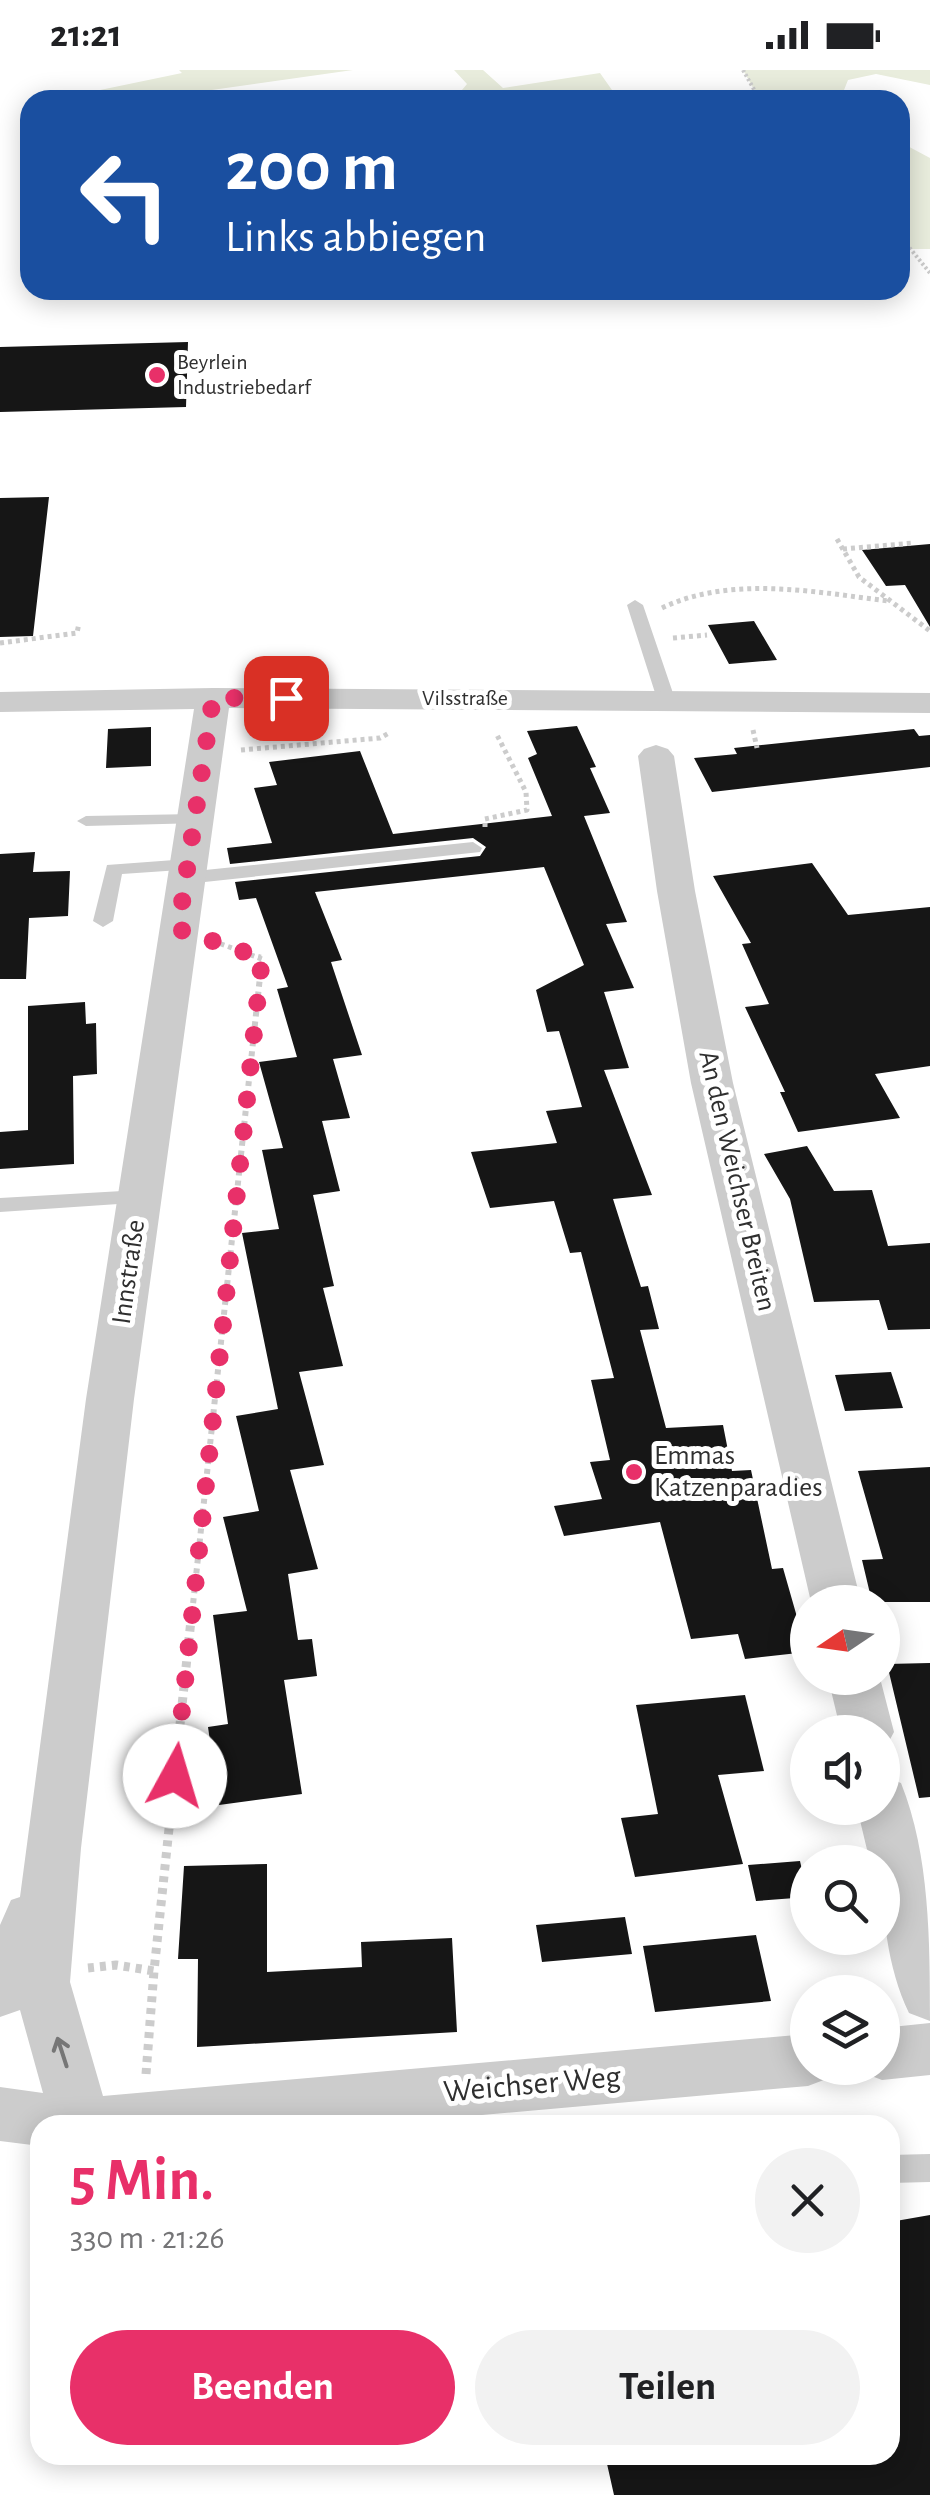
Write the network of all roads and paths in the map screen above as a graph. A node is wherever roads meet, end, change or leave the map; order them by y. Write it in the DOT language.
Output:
graph roads {
  1 [pos="910,247"];
  2 [pos="917,255"];
  3 [pos="930,255"];
  4 [pos="930,273"];
  5 [pos="837,539"];
  6 [pos="914,543"];
  7 [pos="843,549"];
  8 [pos="888,601"];
  9 [pos="635,604"];
  10 [pos="79,623"];
  11 [pos="641,623"];
  12 [pos="930,631"];
  13 [pos="0,643"];
  14 [pos="213,698"];
  15 [pos="666,699"];
  16 [pos="0,702"];
  17 [pos="930,703"];
  18 [pos="389,733"];
  19 [pos="497,736"];
  20 [pos="205,753"];
  21 [pos="656,756"];
  22 [pos="195,819"];
  23 [pos="86,821"];
  24 [pos="486,832"];
  25 [pos="473,848"];
  26 [pos="187,871"];
  27 [pos="103,921"];
  28 [pos="178,929"];
  29 [pos="140,1197"];
  30 [pos="0,1205"];
  31 [pos="832,1585"];
  32 [pos="889,1825"];
  33 [pos="154,1971"];
  34 [pos="21,1987"];
  35 [pos="930,1996"];
  36 [pos="930,2050"];
  37 [pos="900,2052"];
  38 [pos="790,2062"];
  39 [pos="0,2114"];
  40 [pos="65,2115"];
  41 [pos="143,2115"];
  42 [pos="177,2115"];
  43 [pos="30,2120"];
  44 [pos="30,2136"];
  45 [pos="0,2144"];
  46 [pos="930,2168"];
  47 [pos="900,2169"];
  1 -- 2 [label="path"];
  2 -- 3 [label="path"];
  2 -- 4 [label="path"];
  5 -- 7 [label="path"];
  6 -- 7 [label="path"];
  7 -- 8 [label="path"];
  8 -- 11 [label="path"];
  8 -- 12 [label="path"];
  9 -- 11 [label="lane"];
  10 -- 13 [label="path"];
  11 -- 15 [label="lane"];
  14 -- 15 [label="street, Vilsstraße"];
  14 -- 16 [label="street, Vilsstraße"];
  14 -- 20 [label="street, Innstraße"];
  15 -- 17 [label="street, Vilsstraße"];
  18 -- 20 [label="path"];
  19 -- 24 [label="path"];
  20 -- 22 [label="street, Innstraße"];
  21 -- 31 [label="street, An den Weichser Breiten"];
  22 -- 23 [label="lane"];
  22 -- 26 [label="street, Innstraße"];
  25 -- 26 [label="lane"];
  26 -- 27 [label="lane"];
  26 -- 28 [label="street, Innstraße"];
  28 -- 29 [label="street, Innstraße"];
  28 -- 33 [label="path"];
  29 -- 30 [label="lane"];
  29 -- 34 [label="street, Innstraße"];
  32 -- 35 [label="street"];
  33 -- 34 [label="path"];
  33 -- 41 [label="path"];
  40 -- 34 [label="street, one-way"];
  36 -- 37 [label="street"];
  38 -- 42 [label="street, Weichser Weg"];
  39 -- 43 [label="street, Weichser Weg"];
  44 -- 45 [label="street, Weichser Weg"];
  46 -- 47 [label="lane"];
}
